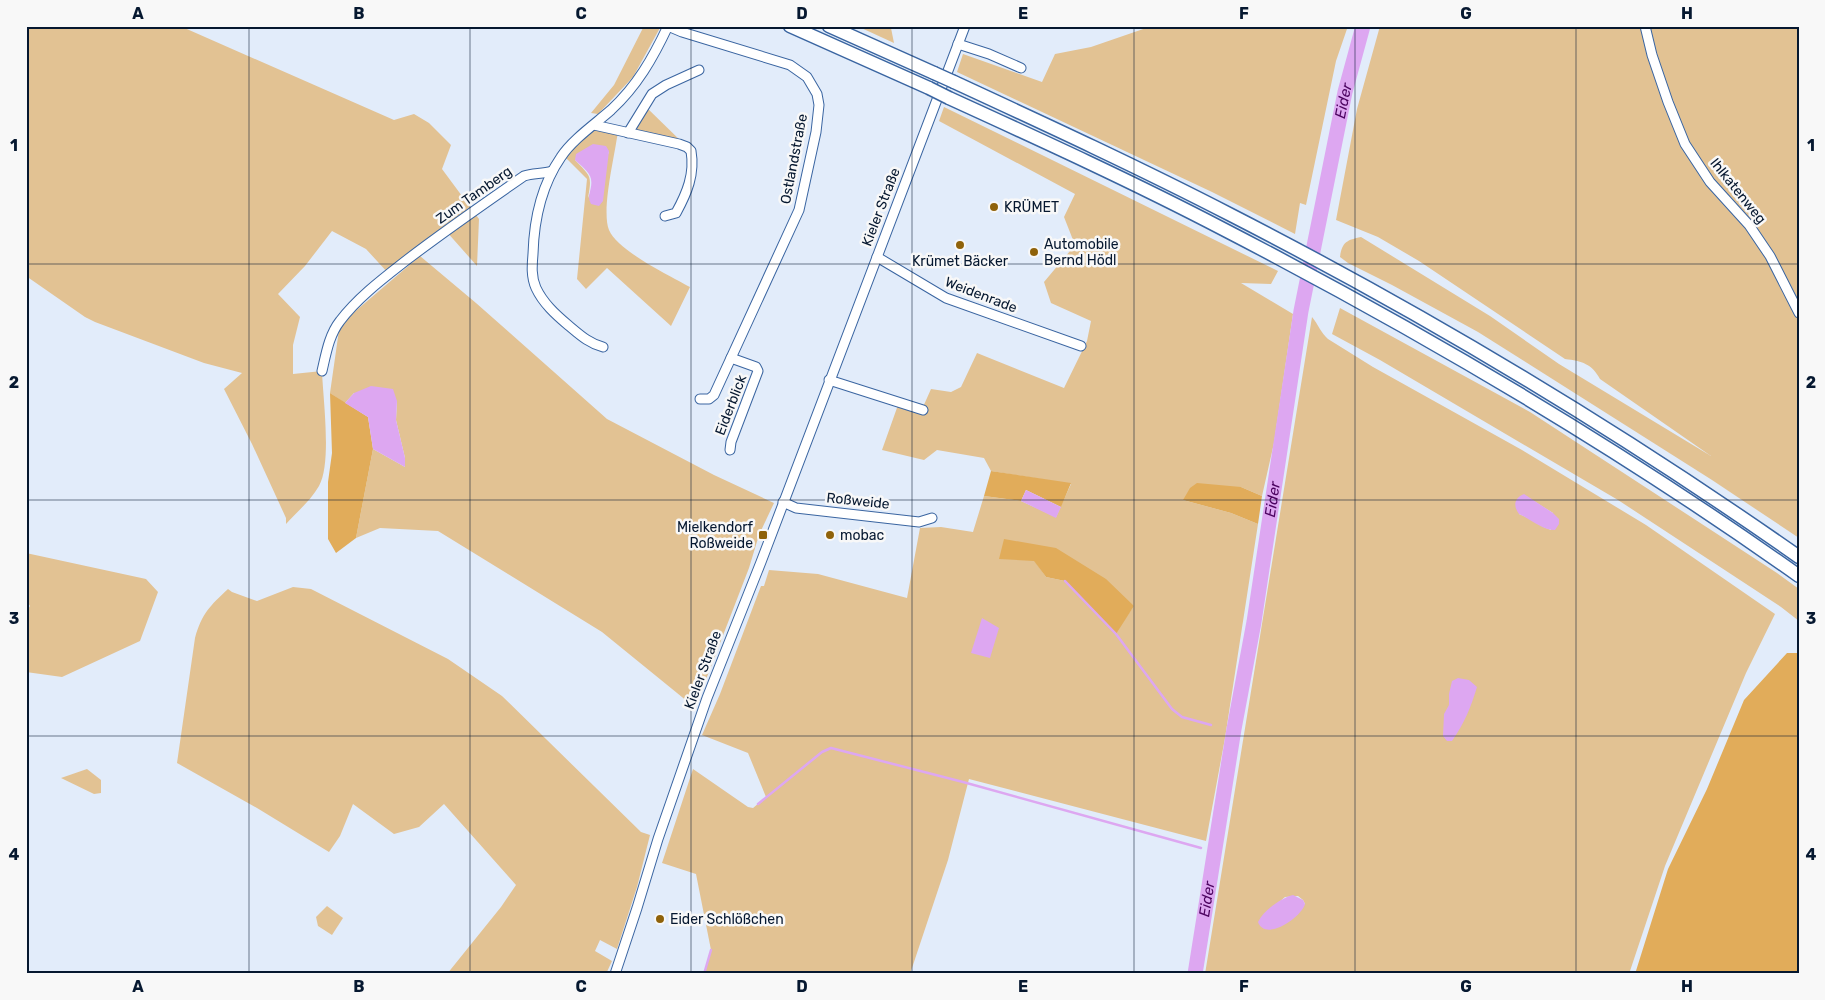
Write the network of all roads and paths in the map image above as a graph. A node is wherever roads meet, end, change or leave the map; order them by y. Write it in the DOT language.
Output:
graph roads {
  1 [pos="668,26"];
  2 [pos="790,26"];
  3 [pos="829,26"];
  4 [pos="965,26"];
  5 [pos="1645,26"];
  6 [pos="958,44"];
  7 [pos="1021,68"];
  8 [pos="699,70"];
  9 [pos="594,125"];
  10 [pos="628,133"];
  11 [pos="552,171"];
  12 [pos="666,216"];
  13 [pos="877,257"];
  14 [pos="1799,313"];
  15 [pos="1081,346"];
  16 [pos="603,347"];
  17 [pos="731,358"];
  18 [pos="322,371"];
  19 [pos="830,380"];
  20 [pos="700,399"];
  21 [pos="923,410"];
  22 [pos="730,450"];
  23 [pos="782,502"];
  24 [pos="932,518"];
  25 [pos="1799,557"];
  26 [pos="1799,576"];
  27 [pos="615,974"];
  1 -- 9 [label="street"];
  1 -- 17 [label="street, Ostlandstraße"];
  2 -- 26 [label="highway, bridge"];
  3 -- 25 [label="highway, bridge"];
  4 -- 6 [label="street, Kieler Straße"];
  5 -- 14 [label="street, Ihlkatenweg"];
  6 -- 7 [label="street"];
  6 -- 13 [label="street, Kieler Straße"];
  8 -- 10 [label="street"];
  9 -- 10 [label="street"];
  9 -- 11 [label="street"];
  10 -- 12 [label="street"];
  11 -- 16 [label="street"];
  11 -- 18 [label="street, Zum Tamberg"];
  13 -- 15 [label="street, Weidenrade"];
  13 -- 19 [label="street, Kieler Straße"];
  17 -- 20 [label="street, Ostlandstraße"];
  17 -- 22 [label="street, Eiderblick"];
  19 -- 21 [label="street"];
  19 -- 23 [label="street, Kieler Straße"];
  23 -- 24 [label="street, Roßweide"];
  23 -- 27 [label="street, Kieler Straße"];
}
